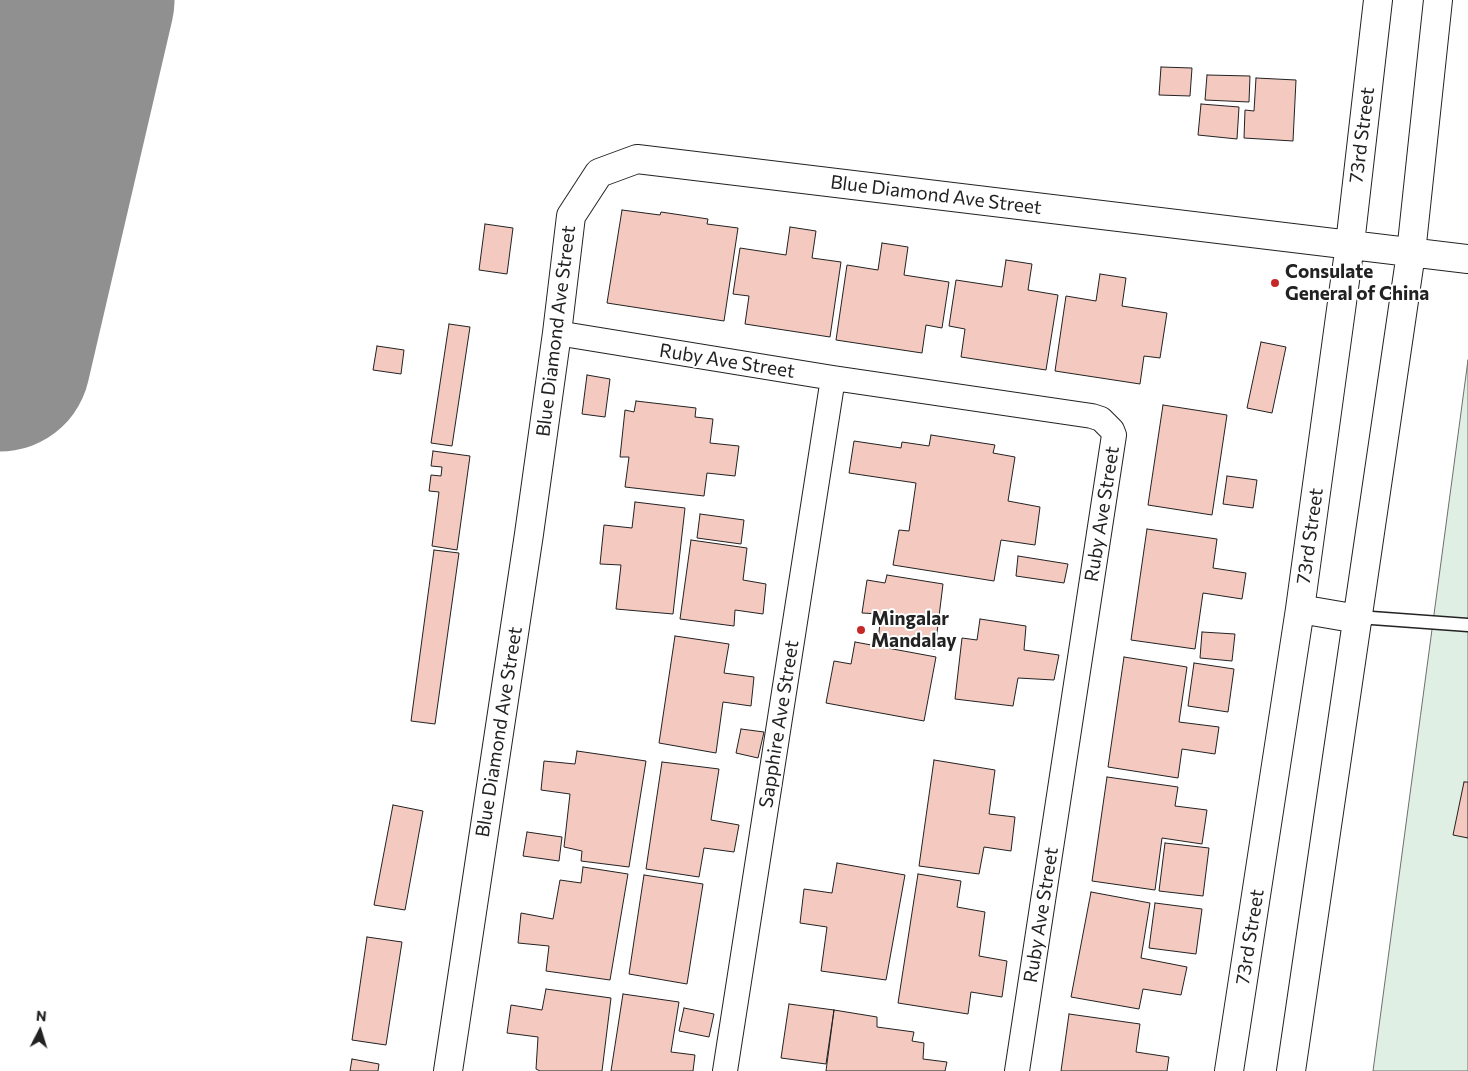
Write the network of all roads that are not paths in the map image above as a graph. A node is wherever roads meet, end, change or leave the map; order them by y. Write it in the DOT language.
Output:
graph roads {
  1 [pos="1378,0"];
  2 [pos="1438,0"];
  3 [pos="1350,244"];
  4 [pos="1410,253"];
  5 [pos="1468,260"];
  6 [pos="557,333"];
  7 [pos="834,378"];
  8 [pos="1300,609"];
  9 [pos="1358,618"];
  10 [pos="1468,625"];
  11 [pos="448,1071"];
  12 [pos="725,1071"];
  13 [pos="1017,1071"];
  14 [pos="1230,1071"];
  15 [pos="1291,1071"];
  1 -- 3 [label="main road, 73rd Street"];
  2 -- 4 [label="main road"];
  3 -- 4 [label="main road, Blue Diamond Ave Street"];
  3 -- 6 [label="main road, Blue Diamond Ave Street"];
  3 -- 8 [label="main road, 73rd Street"];
  4 -- 5 [label="main road, Blue Diamond Ave Street"];
  4 -- 9 [label="main road"];
  6 -- 7 [label="street, Ruby Ave Street"];
  6 -- 11 [label="main road, Blue Diamond Ave Street"];
  7 -- 12 [label="street, Sapphire Ave Street"];
  7 -- 13 [label="street, Ruby Ave Street"];
  8 -- 9 [label="main road"];
  8 -- 14 [label="main road, 73rd Street"];
  9 -- 10 [label="lane"];
  9 -- 15 [label="main road"];
}
